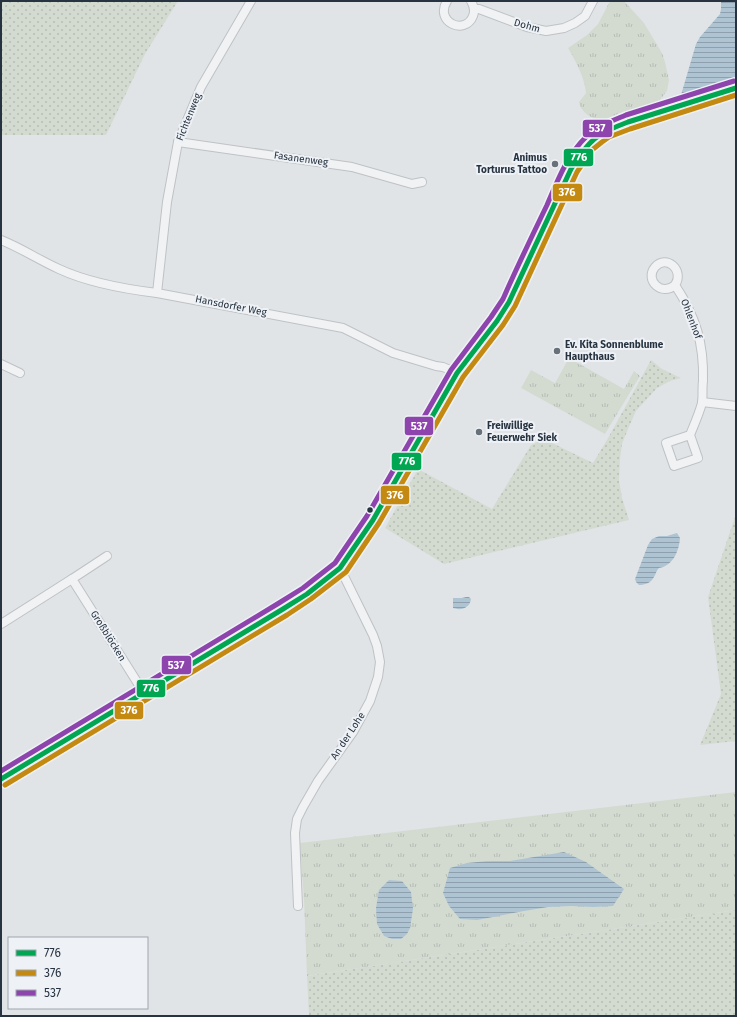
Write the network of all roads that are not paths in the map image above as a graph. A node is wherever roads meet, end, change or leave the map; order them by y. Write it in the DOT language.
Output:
graph roads {
  1 [pos="251,1"];
  2 [pos="447,1"];
  3 [pos="471,1"];
  4 [pos="593,1"];
  5 [pos="474,9"];
  6 [pos="736,88"];
  7 [pos="178,142"];
  8 [pos="422,182"];
  9 [pos="2,244"];
  10 [pos="675,285"];
  11 [pos="157,293"];
  12 [pos="1,364"];
  13 [pos="20,373"];
  14 [pos="457,373"];
  15 [pos="702,402"];
  16 [pos="736,406"];
  17 [pos="690,435"];
  18 [pos="108,556"];
  19 [pos="340,568"];
  20 [pos="72,579"];
  21 [pos="1,624"];
  22 [pos="144,693"];
  23 [pos="1,779"];
  24 [pos="298,906"];
  1 -- 7 [label="street, Fichtenweg"];
  2 -- 5 [label="street"];
  3 -- 5 [label="street"];
  4 -- 5 [label="street, Dohm"];
  6 -- 14 [label="street"];
  7 -- 8 [label="street, Fasanenweg"];
  7 -- 11 [label="street, Fichtenweg"];
  9 -- 11 [label="street, Hansdorfer Weg"];
  10 -- 15 [label="street, Ohlenhof"];
  11 -- 14 [label="street, Hansdorfer Weg"];
  12 -- 13 [label="street"];
  14 -- 19 [label="street"];
  15 -- 16 [label="street"];
  15 -- 17 [label="street, Ohlenhof"];
  18 -- 20 [label="street"];
  19 -- 22 [label="street"];
  19 -- 24 [label="street, An der Lohe"];
  20 -- 21 [label="street"];
  20 -- 22 [label="street, Großblöcken"];
  22 -- 23 [label="street"];
}
